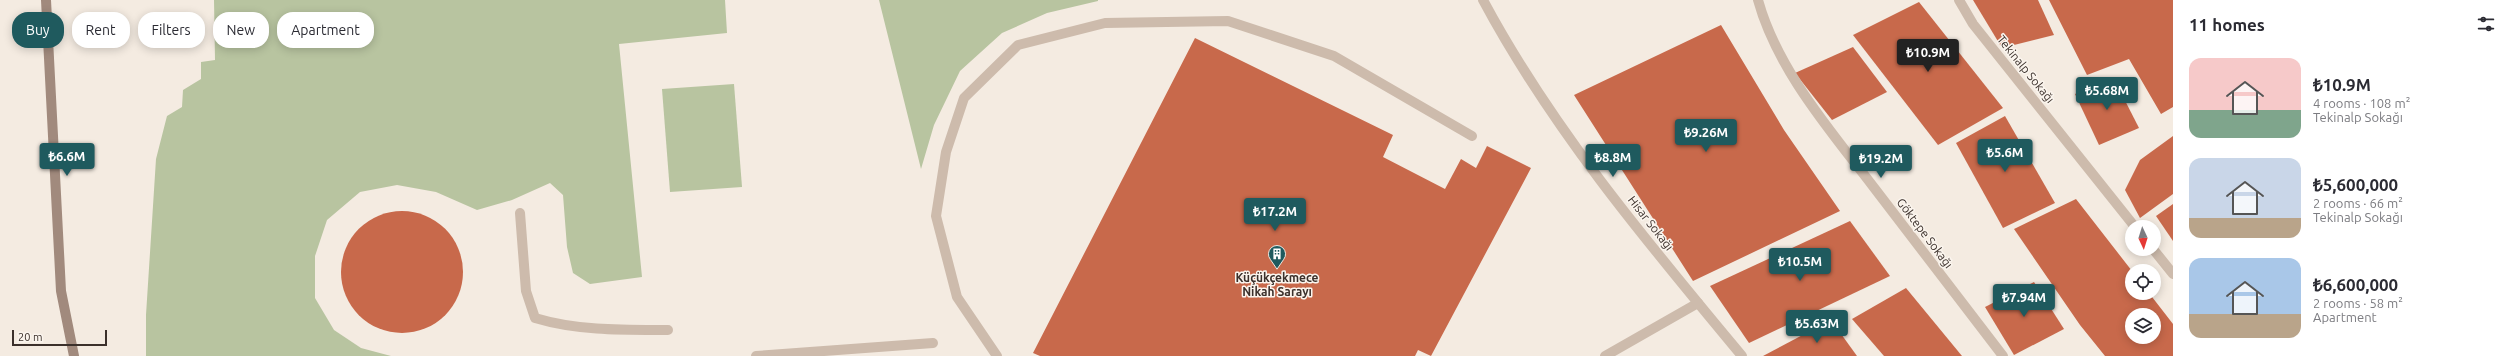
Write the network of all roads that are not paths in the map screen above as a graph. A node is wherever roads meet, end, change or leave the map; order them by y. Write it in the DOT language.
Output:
graph roads {
  1 [pos="46,0"];
  2 [pos="1483,0"];
  3 [pos="1758,0"];
  4 [pos="1959,0"];
  5 [pos="1472,136"];
  6 [pos="520,213"];
  7 [pos="2129,220"];
  8 [pos="2159,256"];
  9 [pos="2173,274"];
  10 [pos="1698,303"];
  11 [pos="668,330"];
  12 [pos="933,343"];
  13 [pos="74,356"];
  14 [pos="756,356"];
  15 [pos="997,356"];
  16 [pos="1605,356"];
  17 [pos="1742,356"];
  18 [pos="2003,356"];
  1 -- 13 [label="main road"];
  2 -- 10 [label="street, Hisar Sokağı"];
  3 -- 18 [label="street, Göktepe Sokağı"];
  4 -- 7 [label="street, Tekinalp Sokağı"];
  5 -- 15 [label="street"];
  6 -- 11 [label="street"];
  8 -- 9 [label="street"];
  10 -- 16 [label="street"];
  10 -- 17 [label="street, Hisar Sokağı"];
  12 -- 14 [label="street"];
}
